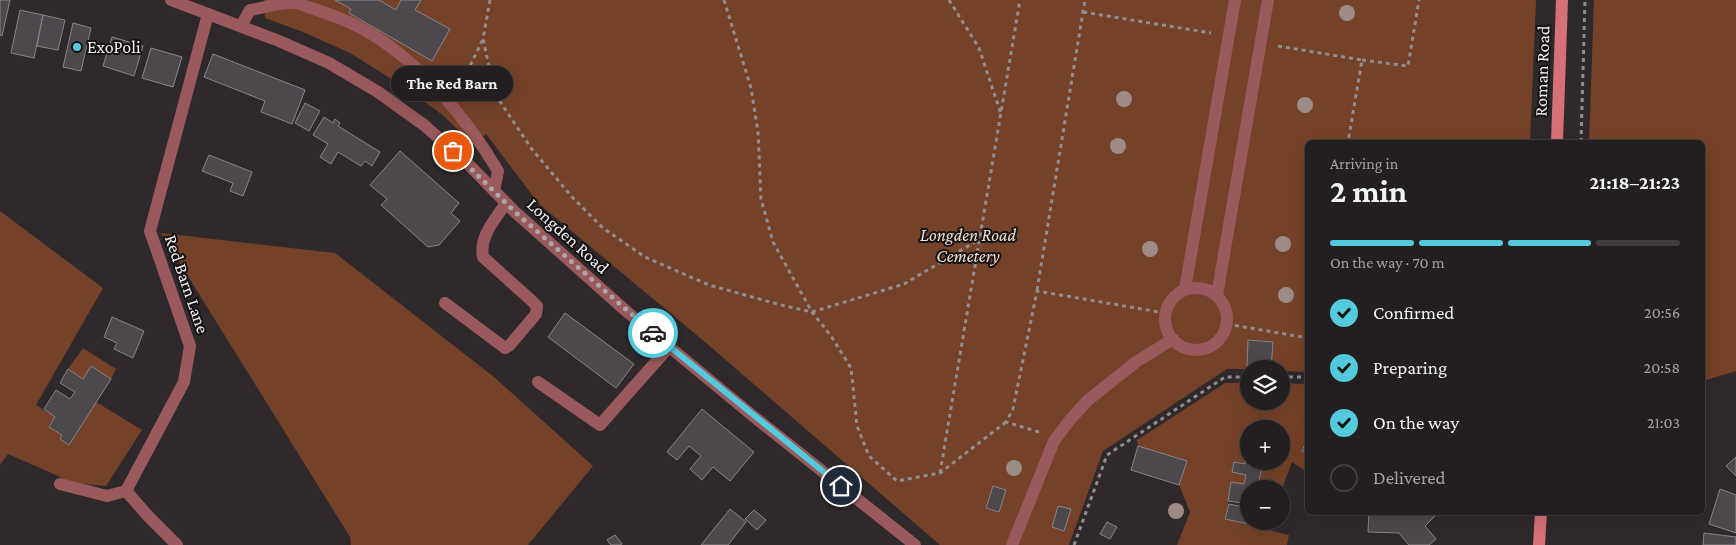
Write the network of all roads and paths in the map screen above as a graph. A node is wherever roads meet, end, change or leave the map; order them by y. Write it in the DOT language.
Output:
graph roads {
  1 [pos="172,0"];
  2 [pos="490,0"];
  3 [pos="724,0"];
  4 [pos="949,0"];
  5 [pos="1020,0"];
  6 [pos="1085,0"];
  7 [pos="1235,0"];
  8 [pos="1268,0"];
  9 [pos="1419,0"];
  10 [pos="1562,0"];
  11 [pos="1585,0"];
  12 [pos="287,1"];
  13 [pos="1083,12"];
  14 [pos="208,14"];
  15 [pos="241,26"];
  16 [pos="1228,36"];
  17 [pos="483,38"];
  18 [pos="1260,43"];
  19 [pos="1362,60"];
  20 [pos="451,106"];
  21 [pos="1001,114"];
  22 [pos="1348,140"];
  23 [pos="1557,140"];
  24 [pos="1581,140"];
  25 [pos="494,191"];
  26 [pos="506,203"];
  27 [pos="980,239"];
  28 [pos="1185,289"];
  29 [pos="1037,291"];
  30 [pos="1217,294"];
  31 [pos="445,304"];
  32 [pos="812,312"];
  33 [pos="1165,313"];
  34 [pos="1227,324"];
  35 [pos="1305,337"];
  36 [pos="1173,339"];
  37 [pos="669,347"];
  38 [pos="1240,377"];
  39 [pos="1290,377"];
  40 [pos="1305,377"];
  41 [pos="538,382"];
  42 [pos="1006,422"];
  43 [pos="1054,441"];
  44 [pos="940,473"];
  45 [pos="60,484"];
  46 [pos="126,491"];
  47 [pos="1541,515"];
  48 [pos="177,545"];
  49 [pos="915,545"];
  50 [pos="1012,545"];
  51 [pos="1074,545"];
  52 [pos="1539,545"];
  1 -- 14 [label="street, Longden Road"];
  2 -- 17 [label="path"];
  3 -- 32 [label="path"];
  4 -- 21 [label="path"];
  5 -- 21 [label="path"];
  6 -- 13 [label="path"];
  7 -- 16 [label="street"];
  8 -- 18 [label="street"];
  9 -- 19 [label="path"];
  10 -- 23 [label="main road, Roman Road"];
  11 -- 24 [label="path"];
  12 -- 15 [label="street"];
  12 -- 20 [label="street"];
  13 -- 16 [label="path"];
  13 -- 29 [label="path"];
  14 -- 15 [label="street, Longden Road"];
  14 -- 46 [label="street, Red Barn Lane"];
  15 -- 25 [label="street, Longden Road"];
  16 -- 28 [label="street"];
  17 -- 20 [label="path"];
  17 -- 32 [label="path"];
  18 -- 19 [label="path"];
  18 -- 30 [label="street"];
  19 -- 22 [label="path"];
  20 -- 25 [label="street"];
  21 -- 27 [label="path"];
  25 -- 26 [label="street, Longden Road"];
  26 -- 31 [label="street"];
  26 -- 37 [label="street, Longden Road"];
  27 -- 32 [label="path"];
  27 -- 44 [label="path"];
  28 -- 30 [label="street"];
  28 -- 33 [label="street"];
  29 -- 33 [label="path"];
  29 -- 42 [label="path"];
  30 -- 34 [label="street"];
  32 -- 44 [label="path"];
  33 -- 36 [label="street"];
  34 -- 35 [label="path"];
  34 -- 36 [label="street"];
  36 -- 43 [label="street"];
  37 -- 41 [label="street"];
  37 -- 49 [label="street, Longden Road"];
  38 -- 51 [label="path"];
  39 -- 40 [label="path"];
  42 -- 43 [label="path"];
  42 -- 44 [label="path"];
  43 -- 50 [label="street"];
  45 -- 46 [label="street"];
  46 -- 48 [label="street"];
  47 -- 52 [label="main road"];
}
